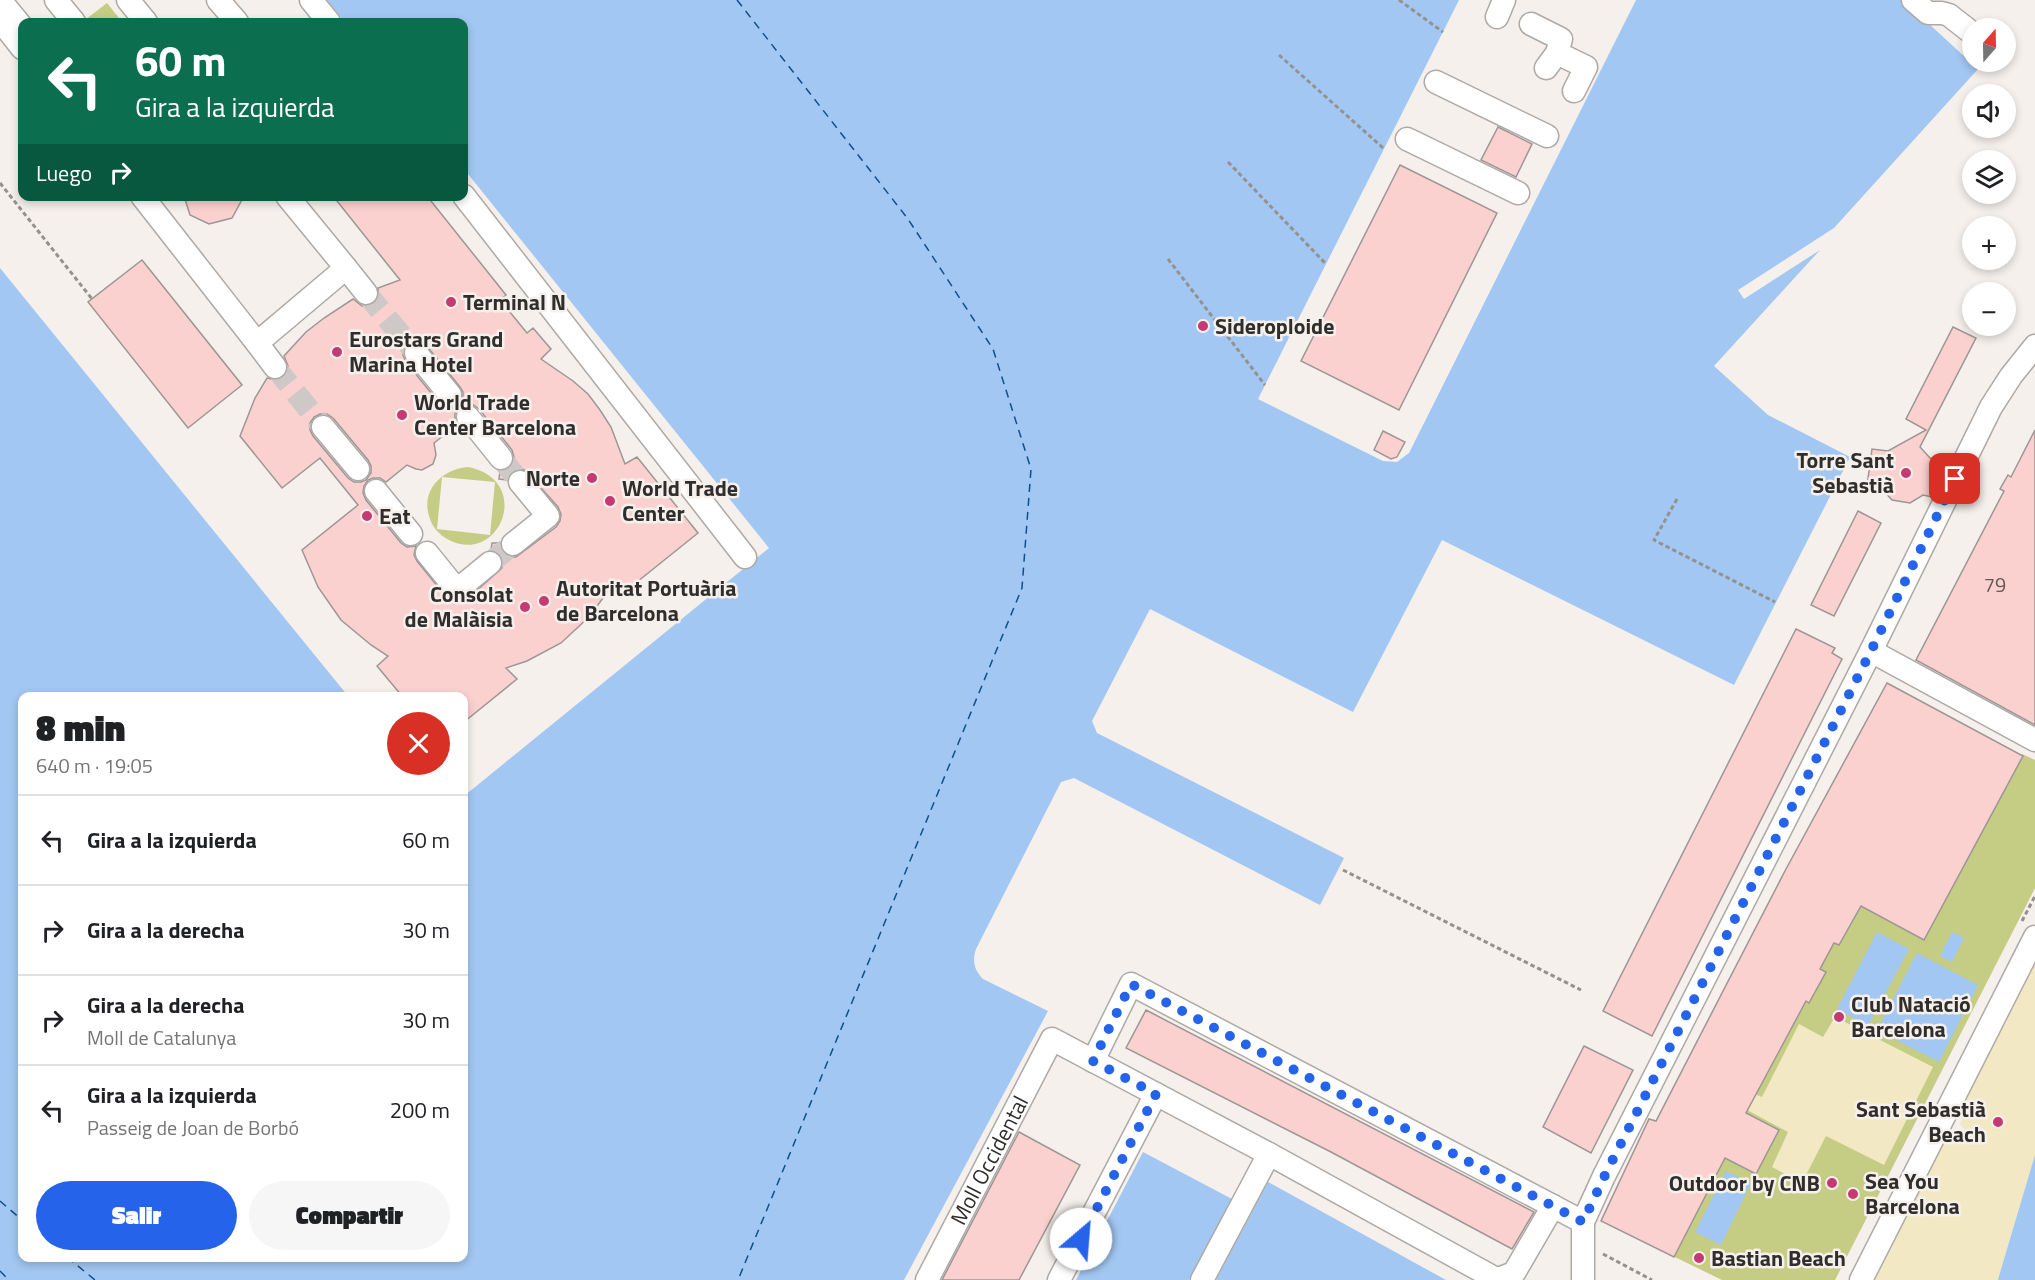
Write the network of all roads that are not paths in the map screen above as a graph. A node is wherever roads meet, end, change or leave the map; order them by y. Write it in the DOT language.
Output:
graph roads {
  1 [pos="0,0"];
  2 [pos="56,0"];
  3 [pos="112,0"];
  4 [pos="128,0"];
  5 [pos="218,0"];
  6 [pos="311,0"];
  7 [pos="1913,0"];
  8 [pos="72,18"];
  9 [pos="123,18"];
  10 [pos="143,18"];
  11 [pos="234,18"];
  12 [pos="326,18"];
  13 [pos="0,20"];
  14 [pos="18,22"];
  15 [pos="1531,24"];
  16 [pos="1962,25"];
  17 [pos="18,43"];
  18 [pos="1436,82"];
  19 [pos="1574,91"];
  20 [pos="1547,136"];
  21 [pos="1407,139"];
  22 [pos="1518,193"];
  23 [pos="146,201"];
  24 [pos="291,201"];
  25 [pos="468,201"];
  26 [pos="346,268"];
  27 [pos="366,292"];
  28 [pos="257,343"];
  29 [pos="2035,346"];
  30 [pos="416,353"];
  31 [pos="275,367"];
  32 [pos="450,395"];
  33 [pos="468,417"];
  34 [pos="323,427"];
  35 [pos="501,458"];
  36 [pos="358,469"];
  37 [pos="520,482"];
  38 [pos="376,491"];
  39 [pos="411,534"];
  40 [pos="513,544"];
  41 [pos="427,553"];
  42 [pos="745,557"];
  43 [pos="490,563"];
  44 [pos="1871,651"];
  45 [pos="2035,740"];
  46 [pos="2035,937"];
  47 [pos="1093,1061"];
  48 [pos="1156,1094"];
  49 [pos="1269,1154"];
  50 [pos="1557,1208"];
  51 [pos="1583,1222"];
  52 [pos="927,1280"];
  53 [pos="1059,1280"];
  54 [pos="1202,1280"];
  55 [pos="1496,1280"];
  56 [pos="1583,1280"];
  57 [pos="1861,1280"];
  1 -- 14 [label="street"];
  2 -- 8 [label="street"];
  3 -- 9 [label="street"];
  4 -- 10 [label="street"];
  5 -- 11 [label="street"];
  6 -- 12 [label="street"];
  7 -- 16 [label="street"];
  13 -- 17 [label="street"];
  15 -- 19 [label="street"];
  18 -- 20 [label="street"];
  21 -- 22 [label="street"];
  23 -- 28 [label="street"];
  24 -- 26 [label="street"];
  25 -- 42 [label="street"];
  26 -- 27 [label="street"];
  26 -- 28 [label="street"];
  28 -- 31 [label="street"];
  29 -- 44 [label="street"];
  30 -- 32 [label="street"];
  33 -- 35 [label="street"];
  34 -- 36 [label="street"];
  37 -- 40 [label="street"];
  38 -- 39 [label="street"];
  41 -- 43 [label="street"];
  44 -- 45 [label="street"];
  44 -- 51 [label="street"];
  46 -- 57 [label="street"];
  47 -- 48 [label="street"];
  47 -- 50 [label="street"];
  47 -- 52 [label="street, Moll Occidental"];
  48 -- 49 [label="street"];
  48 -- 53 [label="street"];
  49 -- 54 [label="street"];
  49 -- 55 [label="street"];
  50 -- 51 [label="street"];
  50 -- 55 [label="street"];
  51 -- 56 [label="street"];
}
